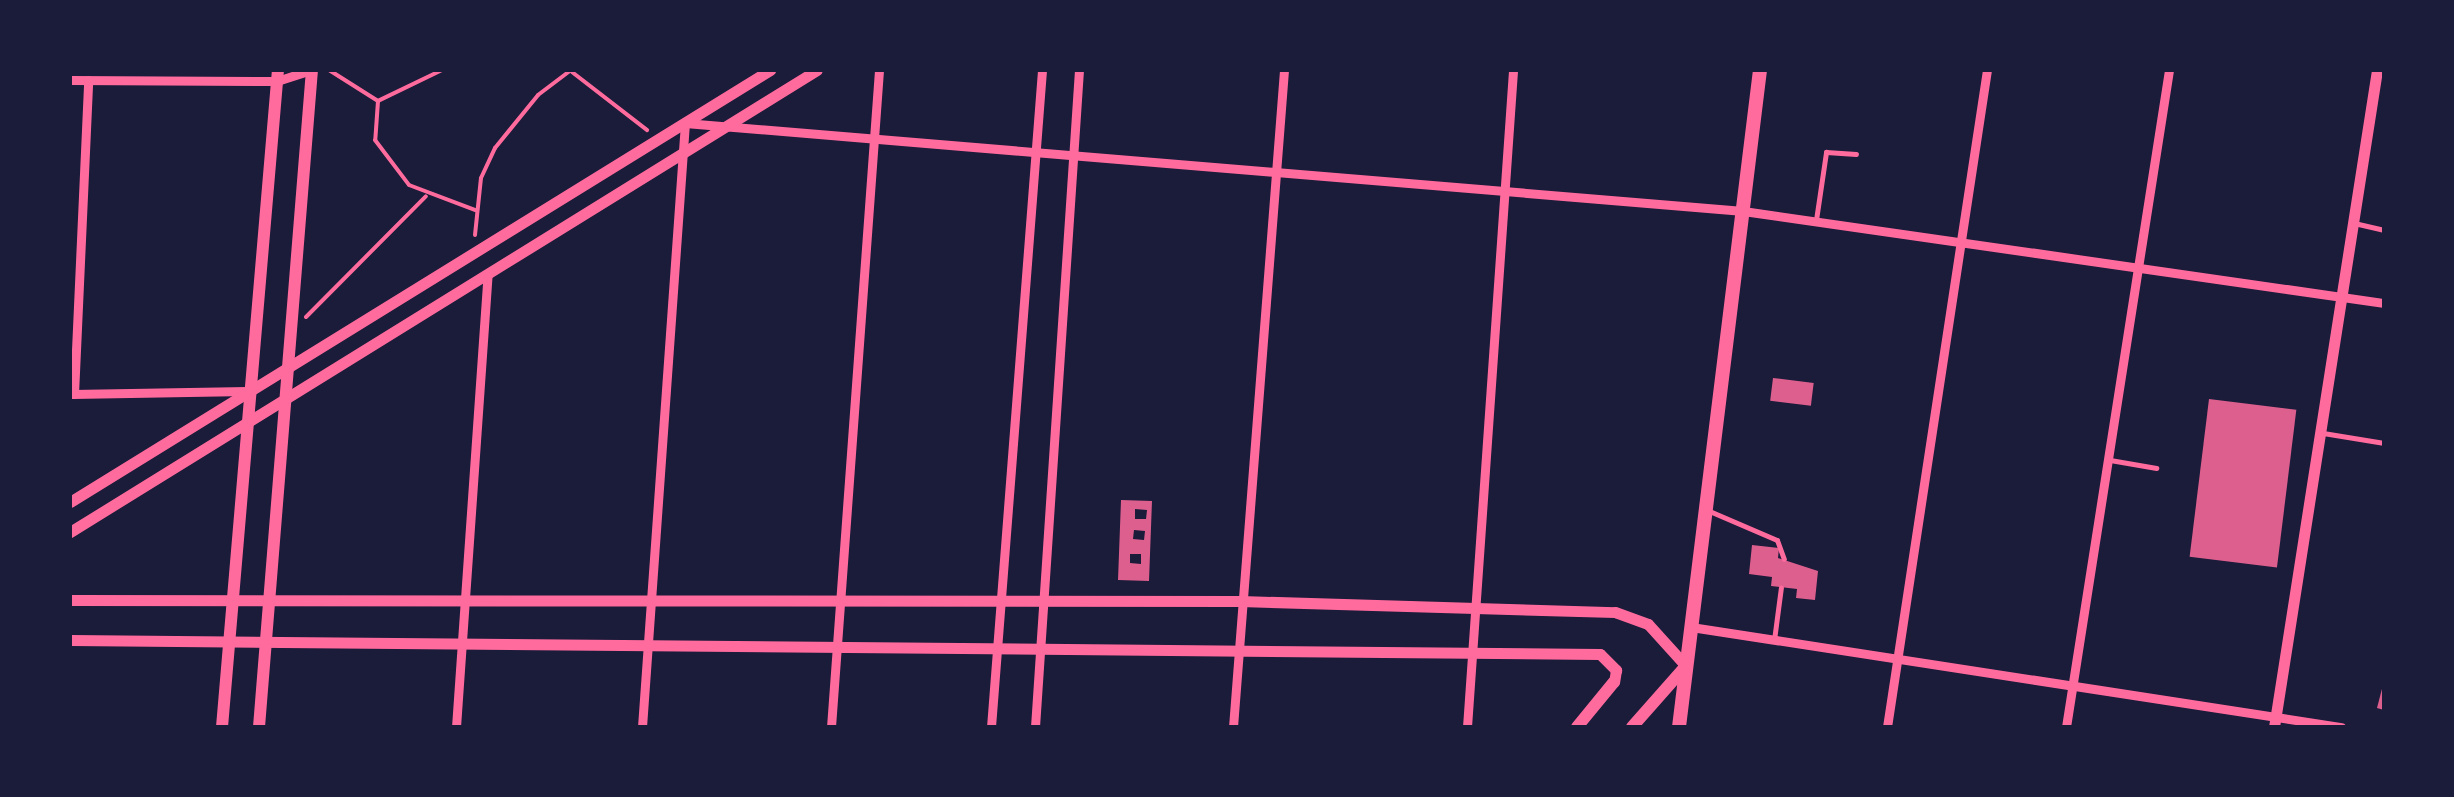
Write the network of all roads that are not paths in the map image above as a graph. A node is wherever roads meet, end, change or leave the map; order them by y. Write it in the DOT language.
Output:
graph roads {
  1 [pos="312,70"];
  2 [pos="770,70"];
  3 [pos="816,70"];
  4 [pos="879,70"];
  5 [pos="1042,70"];
  6 [pos="1079,70"];
  7 [pos="1284,70"];
  8 [pos="1513,70"];
  9 [pos="1760,70"];
  10 [pos="1987,70"];
  11 [pos="2169,70"];
  12 [pos="2377,70"];
  13 [pos="278,76"];
  14 [pos="70,80"];
  15 [pos="88,80"];
  16 [pos="685,123"];
  17 [pos="725,126"];
  18 [pos="874,138"];
  19 [pos="683,152"];
  20 [pos="1035,152"];
  21 [pos="1856,154"];
  22 [pos="1073,156"];
  23 [pos="1276,172"];
  24 [pos="1504,190"];
  25 [pos="1743,211"];
  26 [pos="1816,220"];
  27 [pos="2354,224"];
  28 [pos="2384,230"];
  29 [pos="1962,238"];
  30 [pos="2138,265"];
  31 [pos="488,274"];
  32 [pos="2342,297"];
  33 [pos="2384,303"];
  34 [pos="292,368"];
  35 [pos="254,391"];
  36 [pos="72,394"];
  37 [pos="289,398"];
  38 [pos="251,424"];
  39 [pos="2323,433"];
  40 [pos="2384,444"];
  41 [pos="2107,459"];
  42 [pos="2156,468"];
  43 [pos="70,502"];
  44 [pos="1706,509"];
  45 [pos="70,532"];
  46 [pos="1784,558"];
  47 [pos="1780,587"];
  48 [pos="232,598"];
  49 [pos="269,598"];
  50 [pos="466,599"];
  51 [pos="70,600"];
  52 [pos="651,600"];
  53 [pos="840,600"];
  54 [pos="1000,601"];
  55 [pos="1044,601"];
  56 [pos="1240,601"];
  57 [pos="1476,609"];
  58 [pos="1691,627"];
  59 [pos="70,640"];
  60 [pos="1774,640"];
  61 [pos="228,641"];
  62 [pos="264,641"];
  63 [pos="462,642"];
  64 [pos="648,643"];
  65 [pos="837,644"];
  66 [pos="997,646"];
  67 [pos="1238,646"];
  68 [pos="1041,647"];
  69 [pos="1476,653"];
  70 [pos="1898,659"];
  71 [pos="1686,666"];
  72 [pos="1614,682"];
  73 [pos="2072,686"];
  74 [pos="2275,722"];
  75 [pos="222,727"];
  76 [pos="260,727"];
  77 [pos="456,727"];
  78 [pos="642,727"];
  79 [pos="831,727"];
  80 [pos="991,727"];
  81 [pos="1035,727"];
  82 [pos="1233,727"];
  83 [pos="1468,727"];
  84 [pos="1577,727"];
  85 [pos="1632,727"];
  86 [pos="1679,727"];
  87 [pos="1888,727"];
  88 [pos="2066,727"];
  89 [pos="2342,727"];
  1 -- 13 [label="street"];
  1 -- 34 [label="main road"];
  2 -- 16 [label="street"];
  3 -- 17 [label="street"];
  4 -- 18 [label="street"];
  5 -- 20 [label="street"];
  6 -- 22 [label="street"];
  7 -- 23 [label="street"];
  8 -- 24 [label="street"];
  9 -- 25 [label="main road"];
  10 -- 29 [label="street"];
  11 -- 30 [label="street"];
  12 -- 27 [label="street"];
  13 -- 15 [label="street"];
  13 -- 35 [label="main road"];
  14 -- 15 [label="street"];
  15 -- 36 [label="street"];
  16 -- 17 [label="street"];
  16 -- 19 [label="street"];
  16 -- 34 [label="street"];
  17 -- 18 [label="street"];
  17 -- 19 [label="street"];
  18 -- 20 [label="street"];
  18 -- 53 [label="street"];
  19 -- 31 [label="street"];
  19 -- 52 [label="street"];
  20 -- 22 [label="street"];
  20 -- 54 [label="street"];
  21 -- 26 [label="lane"];
  22 -- 23 [label="street"];
  22 -- 55 [label="street"];
  23 -- 24 [label="street"];
  23 -- 56 [label="street"];
  24 -- 25 [label="street"];
  24 -- 57 [label="street"];
  25 -- 26 [label="street"];
  25 -- 44 [label="main road"];
  26 -- 29 [label="street"];
  27 -- 28 [label="lane"];
  27 -- 32 [label="street"];
  29 -- 30 [label="street"];
  29 -- 70 [label="street"];
  30 -- 32 [label="street"];
  30 -- 41 [label="street"];
  31 -- 37 [label="street"];
  31 -- 50 [label="street"];
  32 -- 33 [label="street"];
  32 -- 39 [label="street"];
  34 -- 35 [label="street"];
  34 -- 37 [label="main road"];
  35 -- 36 [label="street"];
  35 -- 38 [label="main road"];
  35 -- 43 [label="street"];
  37 -- 38 [label="street"];
  37 -- 49 [label="main road"];
  38 -- 45 [label="street"];
  38 -- 48 [label="main road"];
  39 -- 40 [label="lane"];
  39 -- 74 [label="street"];
  41 -- 42 [label="lane"];
  41 -- 73 [label="street"];
  44 -- 46 [label="lane"];
  44 -- 58 [label="main road"];
  47 -- 60 [label="lane"];
  48 -- 49 [label="street"];
  48 -- 51 [label="street"];
  48 -- 61 [label="main road"];
  49 -- 50 [label="street"];
  49 -- 62 [label="main road"];
  50 -- 52 [label="street"];
  50 -- 63 [label="street"];
  52 -- 53 [label="street"];
  52 -- 64 [label="street"];
  53 -- 54 [label="street"];
  53 -- 65 [label="street"];
  54 -- 55 [label="street"];
  54 -- 66 [label="street"];
  55 -- 56 [label="street"];
  55 -- 68 [label="street"];
  56 -- 57 [label="street"];
  56 -- 67 [label="street"];
  57 -- 69 [label="street"];
  57 -- 71 [label="street"];
  58 -- 60 [label="street"];
  58 -- 71 [label="main road"];
  59 -- 61 [label="street"];
  60 -- 70 [label="street"];
  61 -- 62 [label="street"];
  61 -- 75 [label="main road"];
  62 -- 63 [label="street"];
  62 -- 76 [label="main road"];
  63 -- 64 [label="street"];
  63 -- 77 [label="street"];
  64 -- 65 [label="street"];
  64 -- 78 [label="street"];
  65 -- 66 [label="street"];
  65 -- 79 [label="street"];
  66 -- 68 [label="street"];
  66 -- 80 [label="street"];
  67 -- 68 [label="street"];
  67 -- 69 [label="street"];
  67 -- 82 [label="street"];
  68 -- 81 [label="street"];
  69 -- 72 [label="street"];
  69 -- 83 [label="street"];
  70 -- 73 [label="street"];
  70 -- 87 [label="street"];
  71 -- 85 [label="main road"];
  71 -- 86 [label="main road"];
  72 -- 84 [label="main road"];
  73 -- 74 [label="street"];
  73 -- 88 [label="street"];
  74 -- 89 [label="street"];
}
